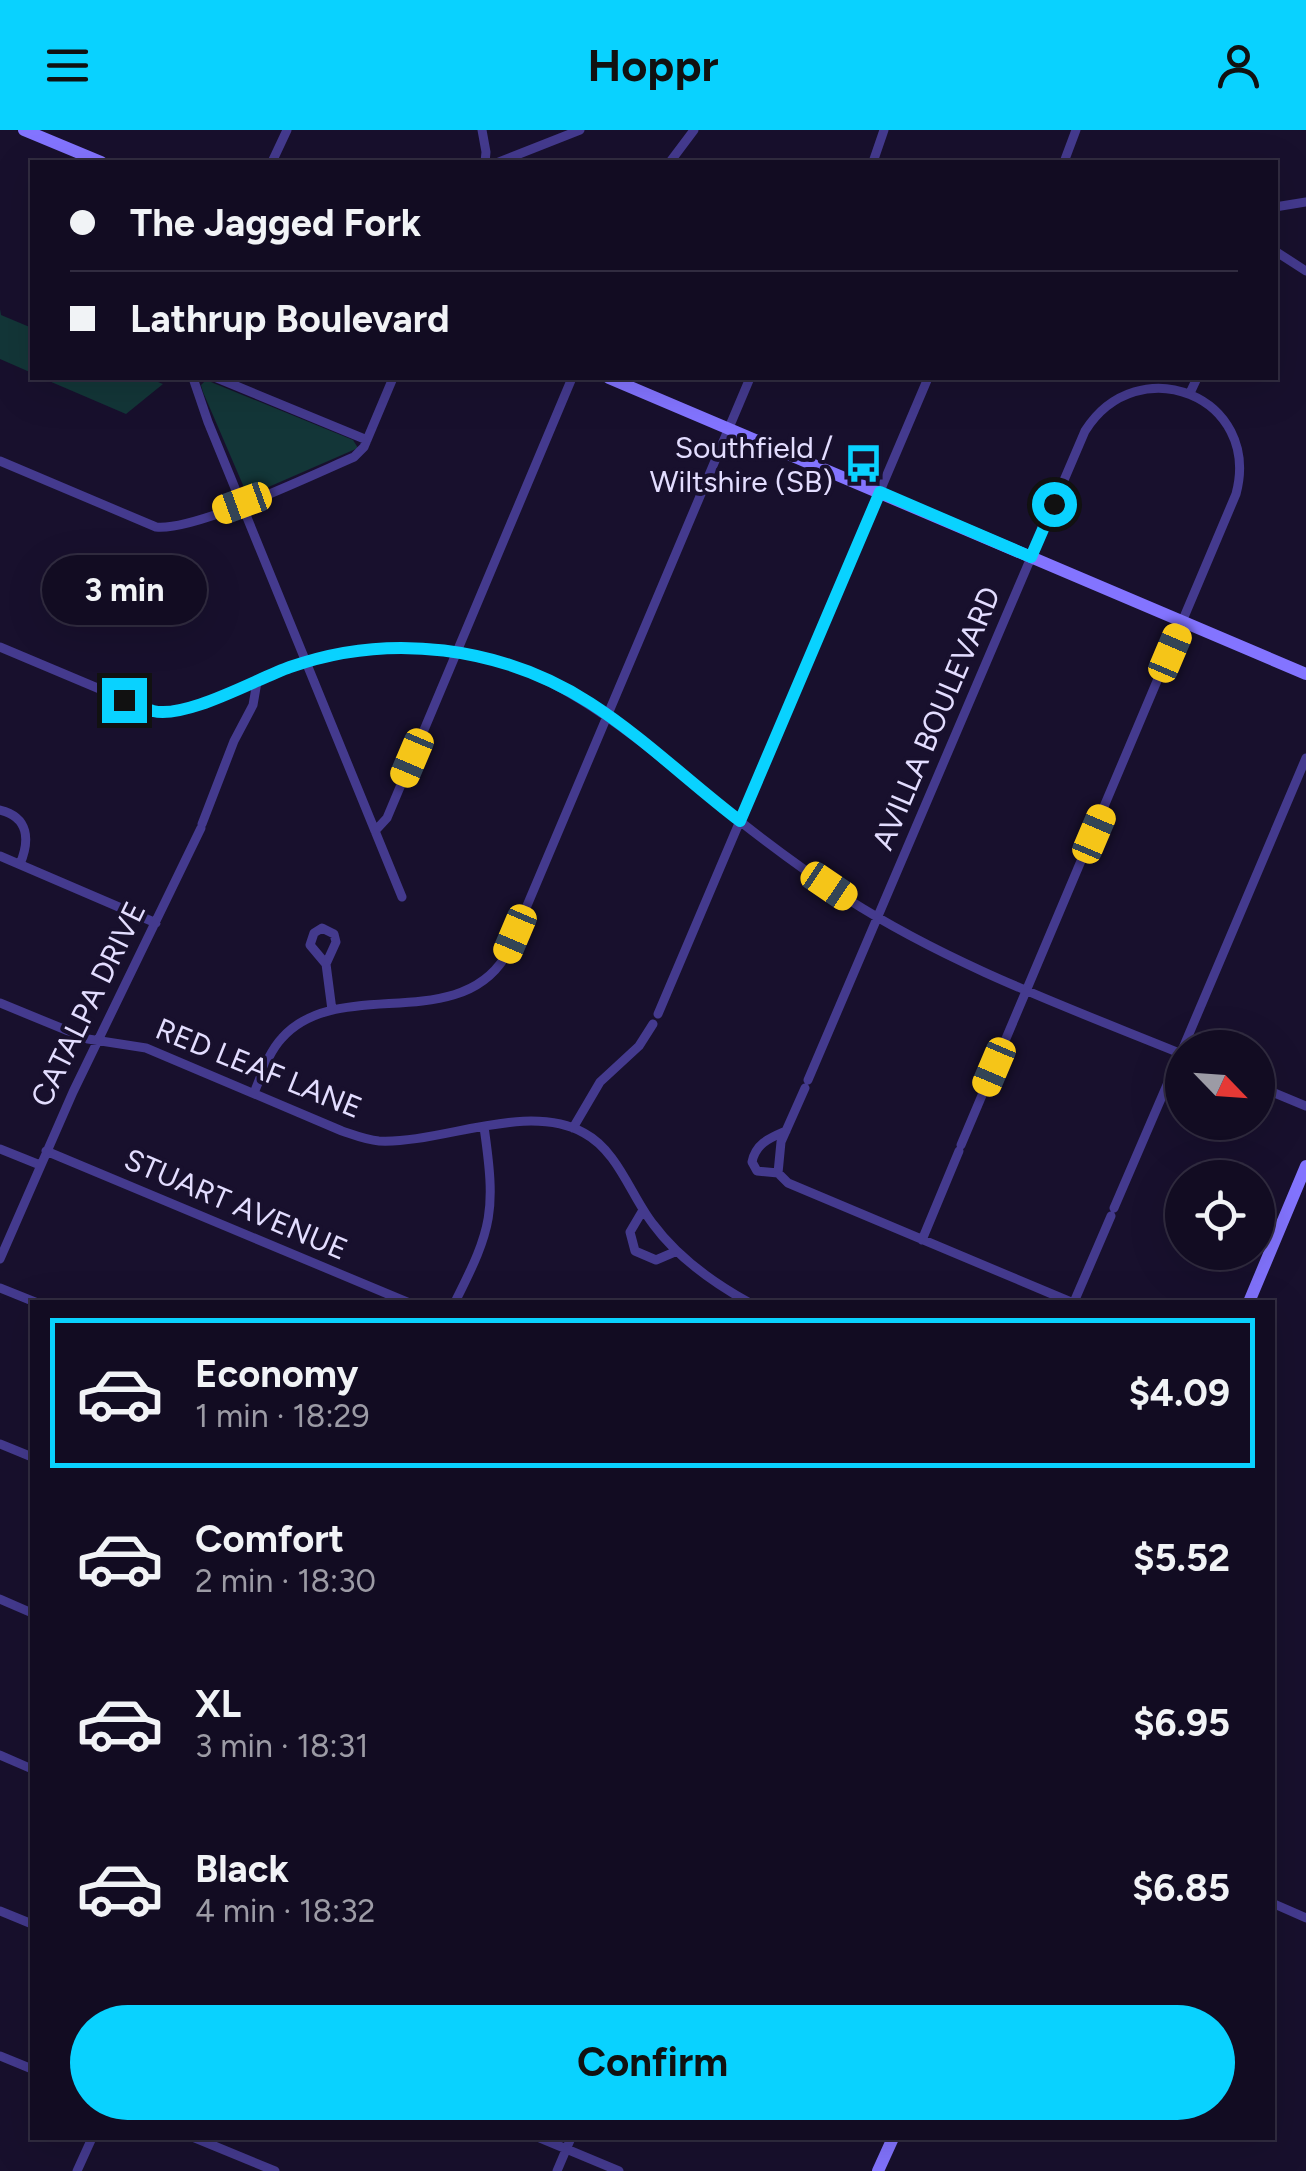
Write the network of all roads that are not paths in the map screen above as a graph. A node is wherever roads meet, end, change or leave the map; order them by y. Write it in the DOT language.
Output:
graph roads {
  1 [pos="24,130"];
  2 [pos="286,130"];
  3 [pos="482,130"];
  4 [pos="580,130"];
  5 [pos="694,130"];
  6 [pos="884,130"];
  7 [pos="1076,130"];
  8 [pos="96,160"];
  9 [pos="273,160"];
  10 [pos="484,160"];
  11 [pos="505,160"];
  12 [pos="672,160"];
  13 [pos="874,160"];
  14 [pos="1065,160"];
  15 [pos="1306,202"];
  16 [pos="1278,207"];
  17 [pos="1278,253"];
  18 [pos="1306,271"];
  19 [pos="194,380"];
  20 [pos="222,380"];
  21 [pos="392,380"];
  22 [pos="571,380"];
  23 [pos="614,380"];
  24 [pos="749,380"];
  25 [pos="927,380"];
  26 [pos="1195,380"];
  27 [pos="1190,393"];
  28 [pos="728,428"];
  29 [pos="367,440"];
  30 [pos="0,461"];
  31 [pos="880,492"];
  32 [pos="242,503"];
  33 [pos="1031,557"];
  34 [pos="1183,621"];
  35 [pos="0,647"];
  36 [pos="457,651"];
  37 [pos="307,662"];
  38 [pos="1306,674"];
  39 [pos="257,682"];
  40 [pos="607,715"];
  41 [pos="1306,758"];
  42 [pos="0,810"];
  43 [pos="740,821"];
  44 [pos="375,831"];
  45 [pos="0,856"];
  46 [pos="20,864"];
  47 [pos="402,897"];
  48 [pos="878,917"];
  49 [pos="156,923"];
  50 [pos="326,964"];
  51 [pos="1027,991"];
  52 [pos="0,1003"];
  53 [pos="332,1010"];
  54 [pos="1191,1030"];
  55 [pos="98,1040"];
  56 [pos="1165,1044"];
  57 [pos="1165,1090"];
  58 [pos="254,1092"];
  59 [pos="1275,1093"];
  60 [pos="1306,1106"];
  61 [pos="484,1127"];
  62 [pos="572,1128"];
  63 [pos="786,1130"];
  64 [pos="0,1149"];
  65 [pos="46,1151"];
  66 [pos="40,1165"];
  67 [pos="1306,1166"];
  68 [pos="778,1173"];
  69 [pos="643,1210"];
  70 [pos="922,1240"];
  71 [pos="677,1252"];
  72 [pos="0,1259"];
  73 [pos="0,1288"];
  74 [pos="30,1300"];
  75 [pos="401,1300"];
  76 [pos="456,1300"];
  77 [pos="745,1300"];
  78 [pos="1067,1300"];
  79 [pos="1073,1300"];
  80 [pos="1250,1300"];
  81 [pos="0,1444"];
  82 [pos="30,1456"];
  83 [pos="0,1600"];
  84 [pos="30,1612"];
  85 [pos="0,1755"];
  86 [pos="30,1767"];
  87 [pos="1275,1905"];
  88 [pos="0,1911"];
  89 [pos="1306,1918"];
  90 [pos="30,1923"];
  91 [pos="0,2056"];
  92 [pos="30,2068"];
  93 [pos="91,2140"];
  94 [pos="200,2140"];
  95 [pos="545,2140"];
  96 [pos="570,2140"];
  97 [pos="891,2140"];
  98 [pos="566,2148"];
  99 [pos="77,2171"];
  100 [pos="274,2171"];
  101 [pos="557,2171"];
  102 [pos="619,2171"];
  103 [pos="878,2171"];
  1 -- 8 [label="main road"];
  2 -- 9 [label="street"];
  3 -- 10 [label="street"];
  4 -- 11 [label="street"];
  5 -- 12 [label="street"];
  6 -- 13 [label="street"];
  7 -- 14 [label="street"];
  15 -- 16 [label="street"];
  17 -- 18 [label="street"];
  19 -- 32 [label="street"];
  20 -- 29 [label="street"];
  21 -- 29 [label="street"];
  22 -- 36 [label="street"];
  23 -- 28 [label="main road"];
  24 -- 28 [label="street"];
  25 -- 31 [label="street"];
  26 -- 27 [label="street"];
  27 -- 33 [label="street, AVILLA BOULEVARD"];
  27 -- 34 [label="street"];
  28 -- 31 [label="main road"];
  28 -- 40 [label="street"];
  29 -- 32 [label="street"];
  30 -- 32 [label="street"];
  31 -- 33 [label="main road"];
  31 -- 43 [label="street"];
  32 -- 37 [label="street"];
  33 -- 34 [label="main road"];
  33 -- 48 [label="street, AVILLA BOULEVARD"];
  34 -- 38 [label="main road"];
  34 -- 51 [label="street"];
  35 -- 39 [label="street"];
  36 -- 37 [label="street"];
  36 -- 40 [label="street"];
  36 -- 44 [label="street"];
  37 -- 39 [label="street"];
  37 -- 44 [label="street"];
  39 -- 49 [label="street, CATALPA DRIVE"];
  40 -- 43 [label="street"];
  40 -- 53 [label="street"];
  41 -- 54 [label="street"];
  42 -- 46 [label="street"];
  43 -- 48 [label="street"];
  43 -- 62 [label="street"];
  44 -- 47 [label="street"];
  45 -- 46 [label="street"];
  46 -- 49 [label="street"];
  48 -- 51 [label="street"];
  48 -- 63 [label="street, AVILLA BOULEVARD"];
  49 -- 55 [label="street, CATALPA DRIVE"];
  50 -- 53 [label="street"];
  51 -- 56 [label="street"];
  51 -- 70 [label="street"];
  52 -- 55 [label="street, RED LEAF LANE"];
  53 -- 58 [label="street"];
  55 -- 58 [label="street, RED LEAF LANE"];
  55 -- 65 [label="street, CATALPA DRIVE"];
  57 -- 79 [label="street"];
  58 -- 61 [label="street, RED LEAF LANE"];
  59 -- 60 [label="street"];
  61 -- 62 [label="street, RED LEAF LANE"];
  61 -- 76 [label="street"];
  62 -- 69 [label="street"];
  63 -- 68 [label="street, AVILLA BOULEVARD"];
  63 -- 68 [label="street, AVILLA BOULEVARD"];
  64 -- 66 [label="street"];
  65 -- 66 [label="street, CATALPA DRIVE"];
  65 -- 75 [label="street, STUART AVENUE"];
  66 -- 72 [label="street, CATALPA DRIVE"];
  67 -- 80 [label="main road"];
  68 -- 70 [label="street"];
  69 -- 71 [label="street"];
  69 -- 71 [label="street"];
  70 -- 78 [label="street"];
  71 -- 77 [label="street"];
  73 -- 74 [label="street"];
  81 -- 82 [label="street"];
  83 -- 84 [label="street"];
  85 -- 86 [label="street"];
  87 -- 89 [label="street"];
  88 -- 90 [label="street"];
  91 -- 92 [label="street"];
  93 -- 99 [label="street"];
  94 -- 100 [label="street"];
  95 -- 98 [label="street"];
  96 -- 98 [label="street"];
  97 -- 103 [label="main road"];
  98 -- 101 [label="street"];
  98 -- 102 [label="street"];
}
